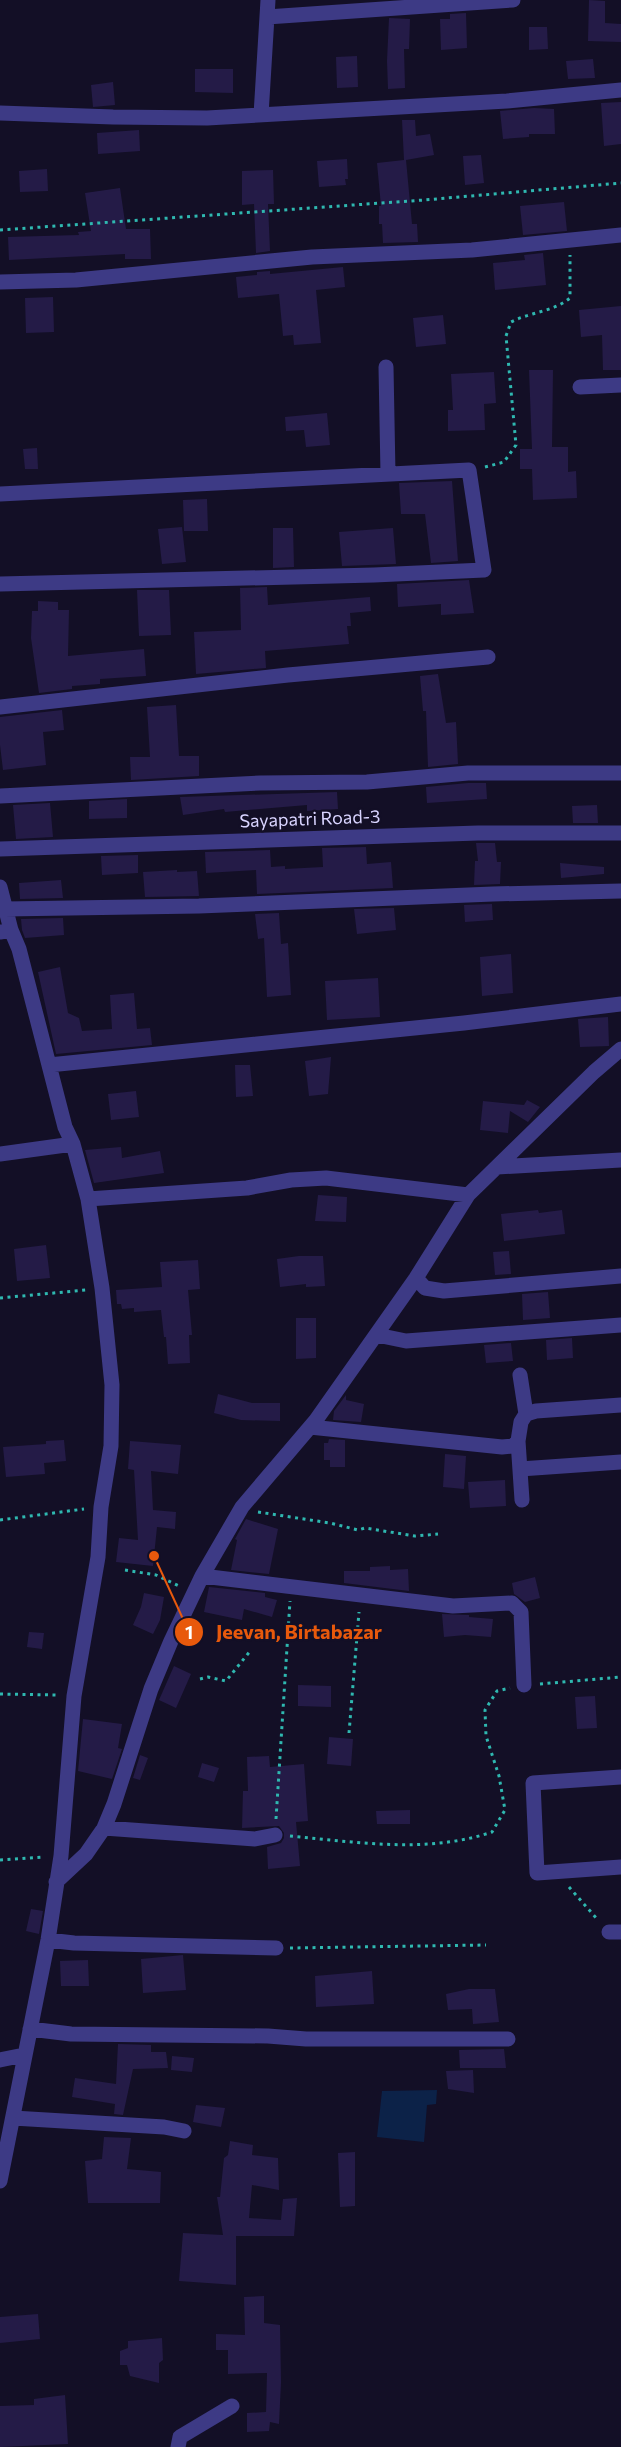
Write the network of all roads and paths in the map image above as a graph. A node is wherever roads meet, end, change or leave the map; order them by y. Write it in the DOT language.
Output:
graph roads {
  1 [pos="268,0"];
  2 [pos="513,0"];
  3 [pos="267,17"];
  4 [pos="621,90"];
  5 [pos="0,113"];
  6 [pos="261,115"];
  7 [pos="621,183"];
  8 [pos="0,230"];
  9 [pos="621,235"];
  10 [pos="569,240"];
  11 [pos="0,282"];
  12 [pos="386,367"];
  13 [pos="621,385"];
  14 [pos="579,387"];
  15 [pos="469,470"];
  16 [pos="388,474"];
  17 [pos="0,494"];
  18 [pos="0,584"];
  19 [pos="488,657"];
  20 [pos="0,707"];
  21 [pos="621,773"];
  22 [pos="0,796"];
  23 [pos="621,833"];
  24 [pos="0,849"];
  25 [pos="0,887"];
  26 [pos="621,891"];
  27 [pos="5,909"];
  28 [pos="5,931"];
  29 [pos="621,1004"];
  30 [pos="621,1049"];
  31 [pos="49,1065"];
  32 [pos="73,1144"];
  33 [pos="0,1154"];
  34 [pos="621,1160"];
  35 [pos="497,1167"];
  36 [pos="468,1195"];
  37 [pos="88,1199"];
  38 [pos="621,1276"];
  39 [pos="416,1278"];
  40 [pos="102,1288"];
  41 [pos="0,1298"];
  42 [pos="621,1325"];
  43 [pos="377,1335"];
  44 [pos="520,1375"];
  45 [pos="621,1405"];
  46 [pos="526,1414"];
  47 [pos="310,1428"];
  48 [pos="518,1441"];
  49 [pos="621,1462"];
  50 [pos="520,1469"];
  51 [pos="522,1500"];
  52 [pos="101,1507"];
  53 [pos="243,1507"];
  54 [pos="0,1520"];
  55 [pos="438,1534"];
  56 [pos="125,1570"];
  57 [pos="202,1576"];
  58 [pos="291,1587"];
  59 [pos="194,1593"];
  60 [pos="363,1595"];
  61 [pos="251,1650"];
  62 [pos="621,1677"];
  63 [pos="200,1679"];
  64 [pos="524,1685"];
  65 [pos="0,1694"];
  66 [pos="74,1696"];
  67 [pos="349,1733"];
  68 [pos="621,1777"];
  69 [pos="104,1828"];
  70 [pos="275,1835"];
  71 [pos="61,1856"];
  72 [pos="0,1860"];
  73 [pos="621,1867"];
  74 [pos="555,1872"];
  75 [pos="56,1881"];
  76 [pos="615,1932"];
  77 [pos="48,1940"];
  78 [pos="486,1945"];
  79 [pos="276,1948"];
  80 [pos="30,2029"];
  81 [pos="508,2039"];
  82 [pos="24,2055"];
  83 [pos="0,2060"];
  84 [pos="13,2118"];
  85 [pos="184,2131"];
  86 [pos="0,2181"];
  87 [pos="232,2406"];
  88 [pos="177,2447"];
  1 -- 3 [label="street"];
  2 -- 3 [label="street"];
  3 -- 6 [label="street"];
  4 -- 6 [label="street"];
  5 -- 6 [label="street"];
  7 -- 8 [label="path"];
  9 -- 10 [label="street"];
  10 -- 11 [label="street"];
  10 -- 15 [label="path"];
  12 -- 16 [label="street"];
  13 -- 14 [label="street"];
  15 -- 16 [label="street"];
  15 -- 18 [label="street"];
  16 -- 17 [label="street"];
  19 -- 20 [label="street"];
  21 -- 22 [label="street"];
  23 -- 24 [label="street, Sayapatri Road-3"];
  25 -- 27 [label="street"];
  26 -- 27 [label="street"];
  27 -- 28 [label="street"];
  28 -- 31 [label="street"];
  29 -- 31 [label="street"];
  30 -- 35 [label="street"];
  31 -- 32 [label="street"];
  32 -- 33 [label="street"];
  32 -- 37 [label="street"];
  34 -- 35 [label="street"];
  35 -- 36 [label="street"];
  36 -- 37 [label="street"];
  36 -- 39 [label="street"];
  37 -- 40 [label="street"];
  38 -- 39 [label="street"];
  39 -- 43 [label="street"];
  40 -- 41 [label="path"];
  40 -- 52 [label="street"];
  42 -- 43 [label="street"];
  43 -- 47 [label="street"];
  44 -- 46 [label="street"];
  45 -- 46 [label="street"];
  46 -- 48 [label="street"];
  47 -- 48 [label="street"];
  47 -- 53 [label="street"];
  48 -- 50 [label="street"];
  49 -- 50 [label="street"];
  50 -- 51 [label="street"];
  52 -- 54 [label="path"];
  52 -- 66 [label="street"];
  53 -- 55 [label="path"];
  53 -- 57 [label="street"];
  56 -- 59 [label="path"];
  57 -- 58 [label="street"];
  57 -- 59 [label="street"];
  58 -- 60 [label="street"];
  58 -- 70 [label="path"];
  59 -- 69 [label="street"];
  60 -- 64 [label="street"];
  60 -- 67 [label="path"];
  61 -- 63 [label="path"];
  62 -- 64 [label="path"];
  64 -- 70 [label="path"];
  65 -- 66 [label="path"];
  66 -- 71 [label="street"];
  68 -- 74 [label="street"];
  69 -- 70 [label="street"];
  69 -- 75 [label="street"];
  71 -- 72 [label="path"];
  71 -- 75 [label="street"];
  73 -- 74 [label="street"];
  74 -- 76 [label="path"];
  75 -- 77 [label="street"];
  77 -- 79 [label="street"];
  77 -- 80 [label="street"];
  78 -- 79 [label="path"];
  80 -- 81 [label="street"];
  80 -- 82 [label="street"];
  82 -- 83 [label="street"];
  82 -- 84 [label="street"];
  84 -- 85 [label="street"];
  84 -- 86 [label="street"];
  87 -- 88 [label="street"];
}
